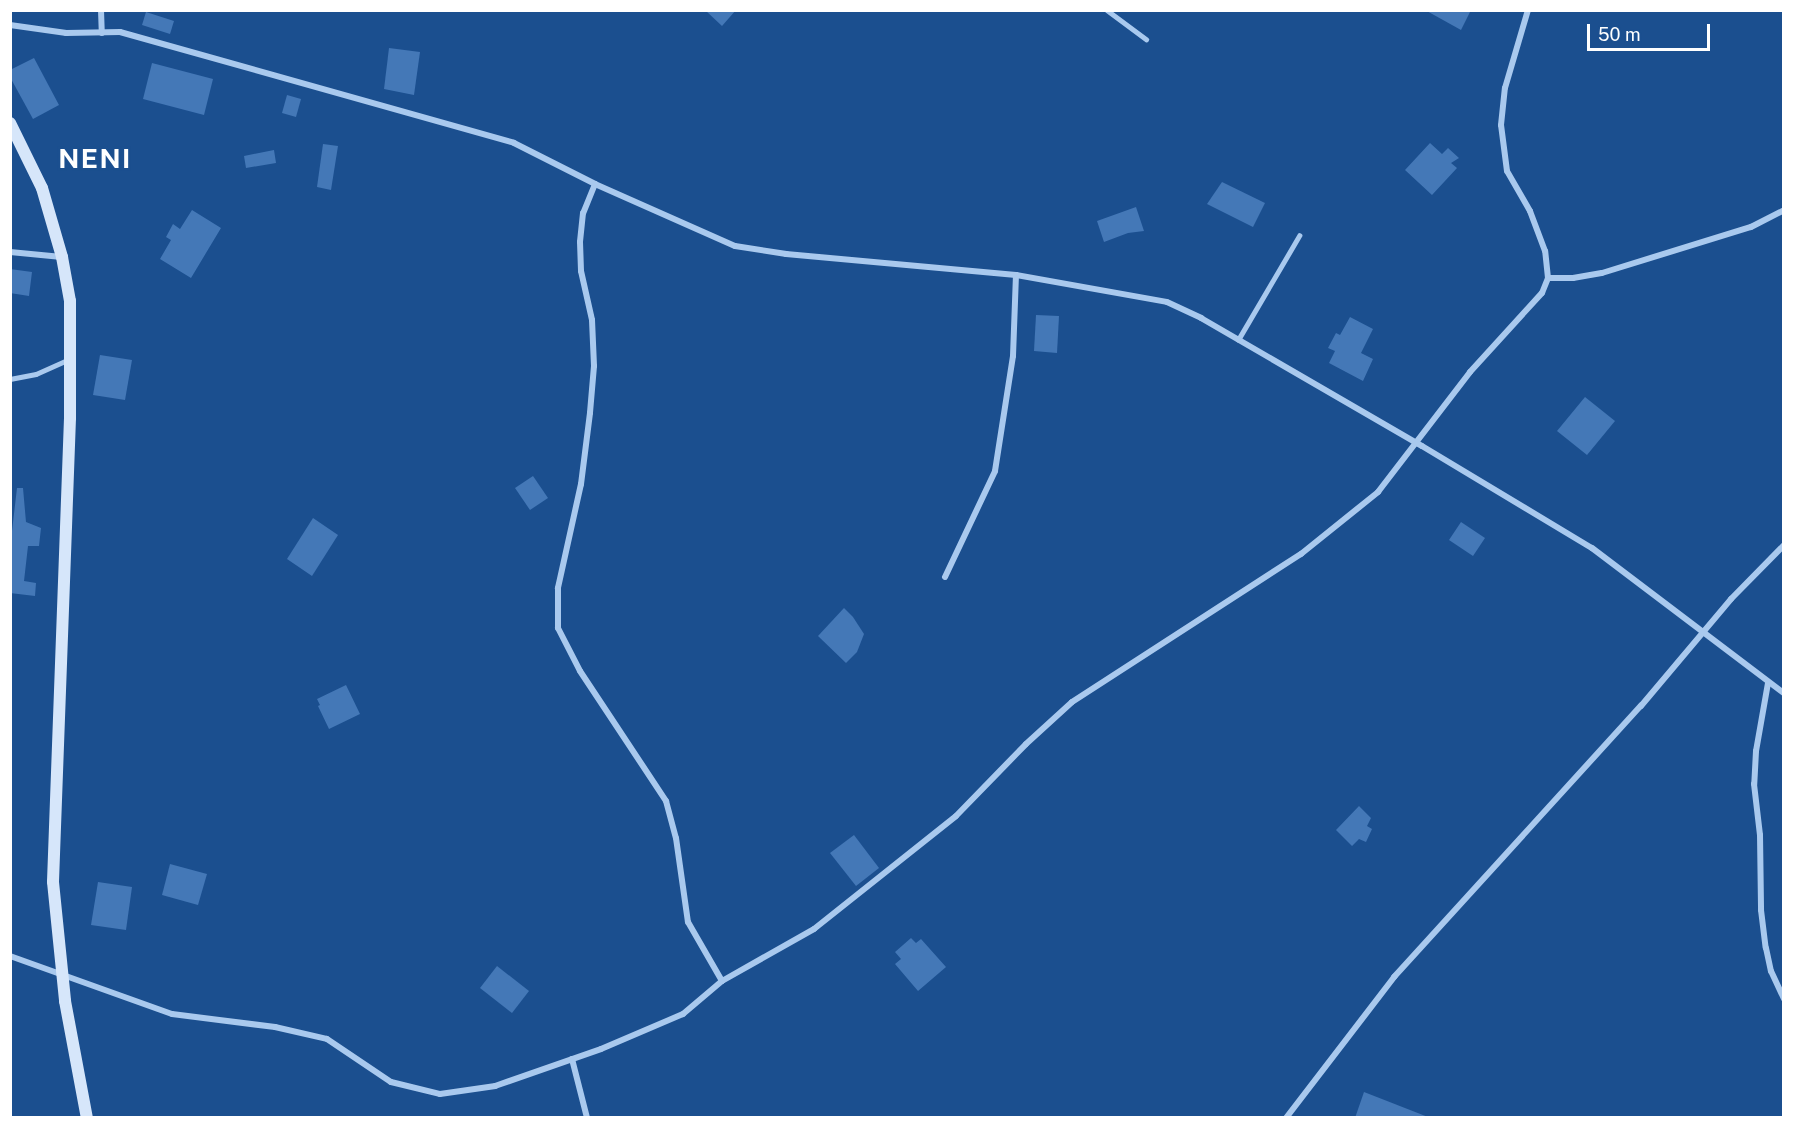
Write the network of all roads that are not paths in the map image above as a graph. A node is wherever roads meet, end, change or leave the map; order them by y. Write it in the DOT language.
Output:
graph roads {
  1 [pos="101,10"];
  2 [pos="1107,10"];
  3 [pos="1528,10"];
  4 [pos="10,25"];
  5 [pos="102,33"];
  6 [pos="1146,39"];
  7 [pos="10,123"];
  8 [pos="595,184"];
  9 [pos="1784,210"];
  10 [pos="1299,237"];
  11 [pos="10,252"];
  12 [pos="62,257"];
  13 [pos="1016,275"];
  14 [pos="1548,278"];
  15 [pos="1238,340"];
  16 [pos="70,358"];
  17 [pos="10,379"];
  18 [pos="1416,443"];
  19 [pos="1784,545"];
  20 [pos="945,577"];
  21 [pos="1704,632"];
  22 [pos="1768,683"];
  23 [pos="1784,693"];
  24 [pos="10,956"];
  25 [pos="63,977"];
  26 [pos="722,981"];
  27 [pos="1784,999"];
  28 [pos="572,1059"];
  29 [pos="87,1118"];
  30 [pos="587,1118"];
  31 [pos="1286,1118"];
  1 -- 5 [label="street"];
  2 -- 6 [label="lane"];
  3 -- 14 [label="street"];
  4 -- 5 [label="street"];
  5 -- 8 [label="street"];
  7 -- 12 [label="main road"];
  8 -- 13 [label="street"];
  8 -- 26 [label="street"];
  9 -- 14 [label="street"];
  10 -- 15 [label="lane"];
  11 -- 12 [label="street"];
  12 -- 16 [label="main road"];
  13 -- 15 [label="street"];
  13 -- 20 [label="street"];
  14 -- 18 [label="street"];
  15 -- 18 [label="street"];
  16 -- 17 [label="lane"];
  16 -- 25 [label="main road"];
  18 -- 21 [label="street"];
  18 -- 26 [label="street"];
  19 -- 21 [label="street"];
  21 -- 22 [label="street"];
  21 -- 31 [label="street"];
  22 -- 23 [label="street"];
  22 -- 27 [label="street"];
  24 -- 25 [label="street"];
  25 -- 28 [label="street"];
  25 -- 29 [label="main road"];
  26 -- 28 [label="street"];
  28 -- 30 [label="street"];
}
